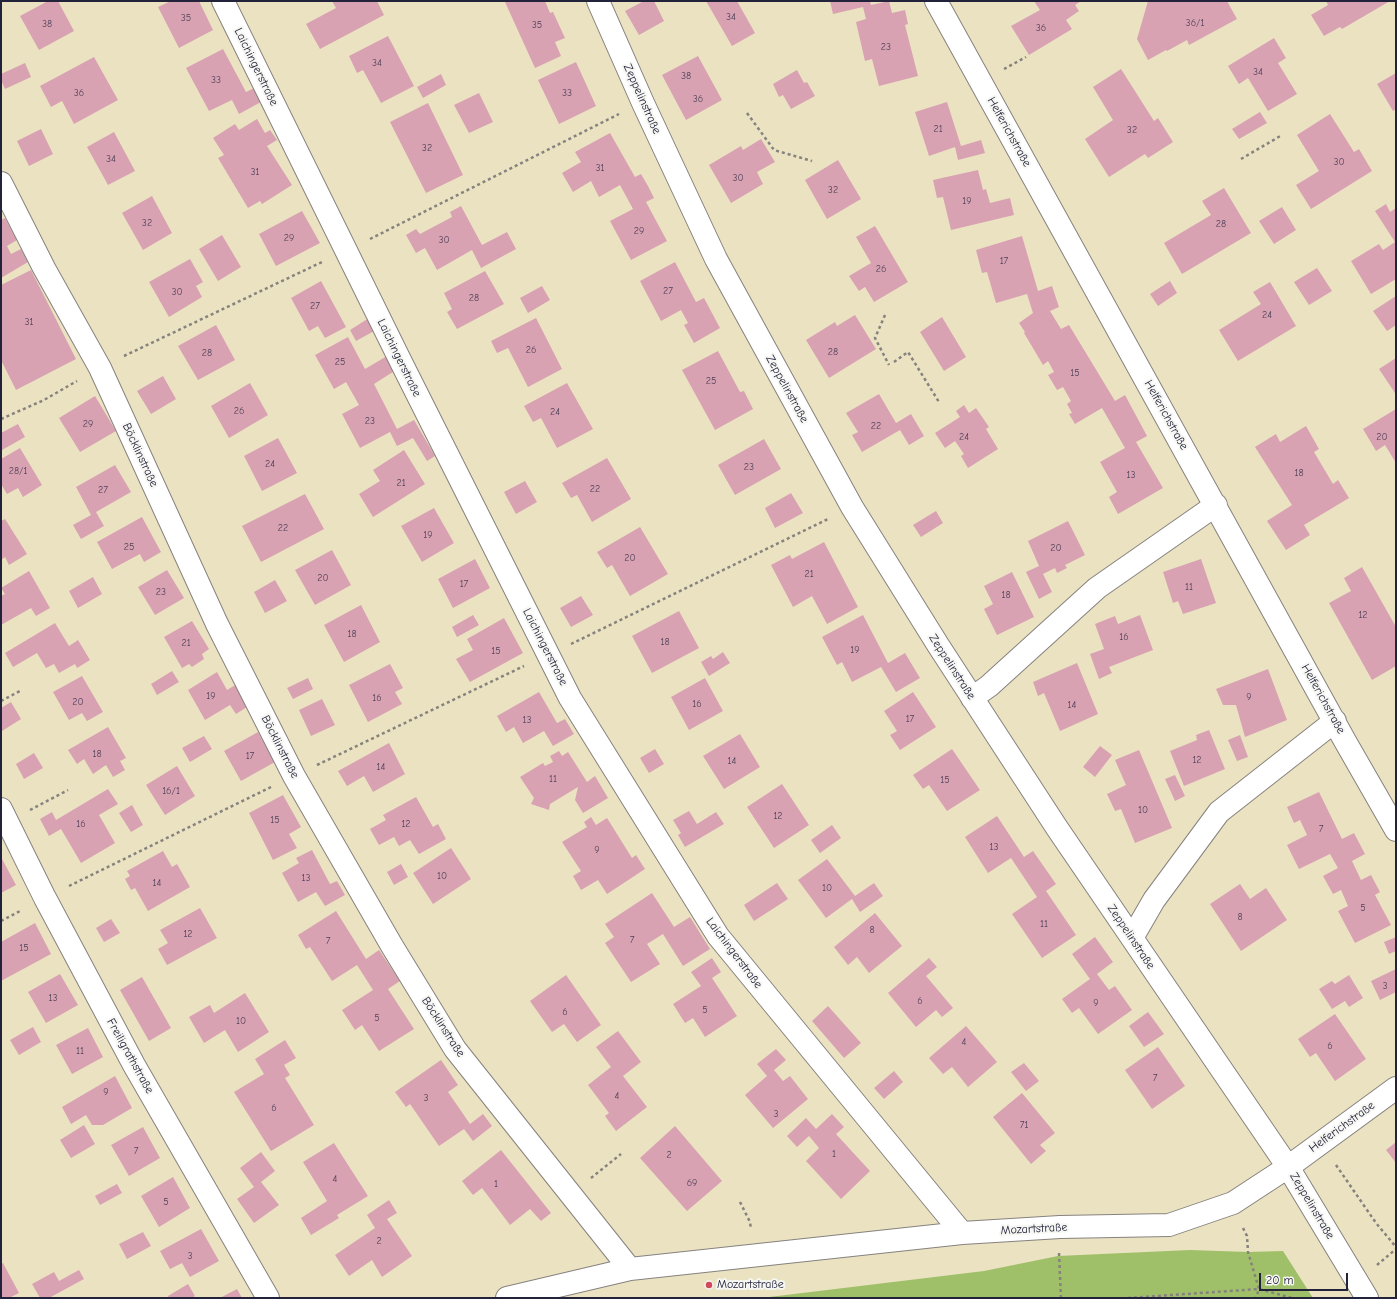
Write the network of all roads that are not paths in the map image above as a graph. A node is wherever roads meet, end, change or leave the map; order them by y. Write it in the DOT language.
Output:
graph roads {
  1 [pos="223,1"];
  2 [pos="598,1"];
  3 [pos="936,1"];
  4 [pos="1,183"];
  5 [pos="1216,505"];
  6 [pos="972,698"];
  7 [pos="1334,721"];
  8 [pos="5,815"];
  9 [pos="1396,830"];
  10 [pos="1132,938"];
  11 [pos="1396,1088"];
  12 [pos="1288,1166"];
  13 [pos="962,1233"];
  14 [pos="630,1269"];
  15 [pos="268,1298"];
  16 [pos="507,1298"];
  17 [pos="1367,1298"];
  1 -- 13 [label="street, Laichingerstraße"];
  2 -- 6 [label="street, Zeppelinstraße"];
  3 -- 5 [label="street, Helferichstraße"];
  4 -- 14 [label="street, Böcklinstraße"];
  5 -- 6 [label="street"];
  5 -- 7 [label="street, Helferichstraße"];
  6 -- 10 [label="street, Zeppelinstraße"];
  7 -- 9 [label="street, Helferichstraße"];
  7 -- 10 [label="street"];
  8 -- 15 [label="street, Freiligrathstraße"];
  10 -- 12 [label="street, Zeppelinstraße"];
  11 -- 12 [label="street, Helferichstraße"];
  12 -- 13 [label="street, Mozartstraße"];
  12 -- 17 [label="street, Zeppelinstraße"];
  13 -- 14 [label="street, Mozartstraße"];
  14 -- 16 [label="street, Mozartstraße"];
}
